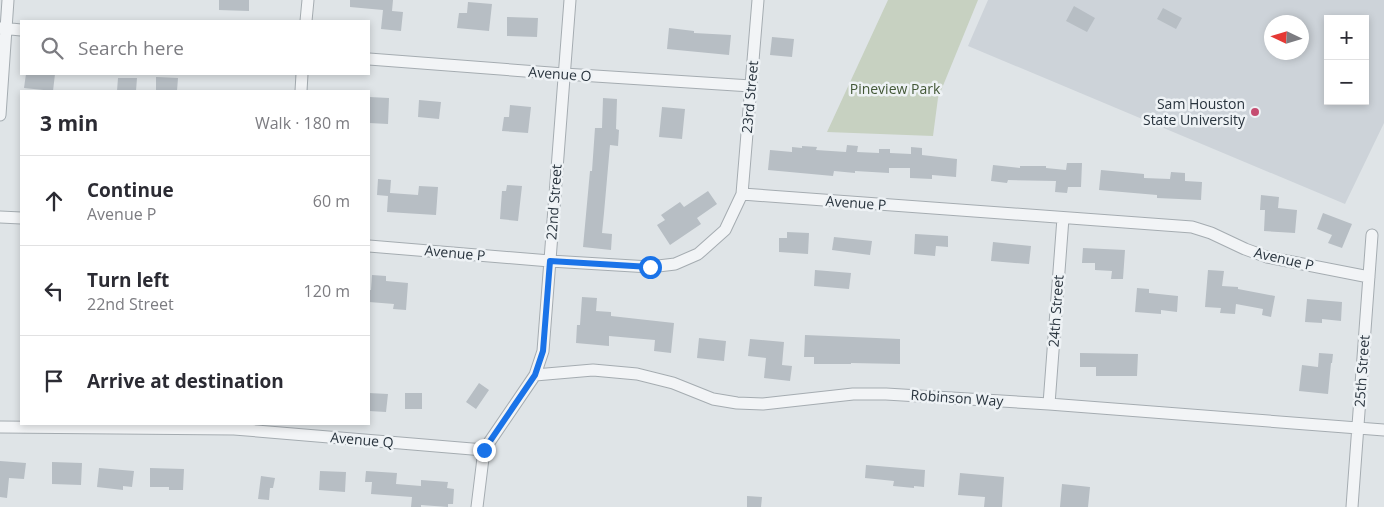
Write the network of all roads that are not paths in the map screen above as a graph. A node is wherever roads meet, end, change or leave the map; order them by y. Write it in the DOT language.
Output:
graph roads {
  1 [pos="8,0"];
  2 [pos="308,0"];
  3 [pos="570,0"];
  4 [pos="758,0"];
  5 [pos="306,20"];
  6 [pos="3,29"];
  7 [pos="20,30"];
  8 [pos="370,59"];
  9 [pos="564,74"];
  10 [pos="302,75"];
  11 [pos="751,86"];
  12 [pos="301,90"];
  13 [pos="0,115"];
  14 [pos="742,194"];
  15 [pos="0,217"];
  16 [pos="20,218"];
  17 [pos="1063,218"];
  18 [pos="1372,235"];
  19 [pos="370,246"];
  20 [pos="550,261"];
  21 [pos="1369,276"];
  22 [pos="535,375"];
  23 [pos="1049,404"];
  24 [pos="235,426"];
  25 [pos="0,427"];
  26 [pos="1358,428"];
  27 [pos="1384,430"];
  28 [pos="484,450"];
  29 [pos="477,507"];
  30 [pos="1352,507"];
  1 -- 6 [label="street"];
  2 -- 5 [label="street"];
  3 -- 9 [label="street, 22nd Street"];
  4 -- 11 [label="street, 23rd Street"];
  6 -- 7 [label="street"];
  6 -- 13 [label="street"];
  8 -- 9 [label="street, Avenue O"];
  9 -- 11 [label="street, Avenue O"];
  9 -- 20 [label="street, 22nd Street"];
  10 -- 12 [label="street"];
  11 -- 14 [label="street, 23rd Street"];
  14 -- 17 [label="street, Avenue P"];
  14 -- 20 [label="street, Avenue P"];
  15 -- 16 [label="street"];
  17 -- 21 [label="street, Avenue P"];
  17 -- 23 [label="street, 24th Street"];
  18 -- 21 [label="street, 25th Street"];
  19 -- 20 [label="street, Avenue P"];
  20 -- 22 [label="street, 22nd Street"];
  21 -- 26 [label="street, 25th Street"];
  22 -- 23 [label="street, Robinson Way"];
  22 -- 28 [label="street, 22nd Street"];
  23 -- 26 [label="street, Robinson Way"];
  24 -- 25 [label="street, Avenue Q"];
  24 -- 28 [label="street, Avenue Q"];
  26 -- 27 [label="street, Robinson Way"];
  26 -- 30 [label="street, 25th Street"];
  28 -- 29 [label="street, 22nd Street"];
}
